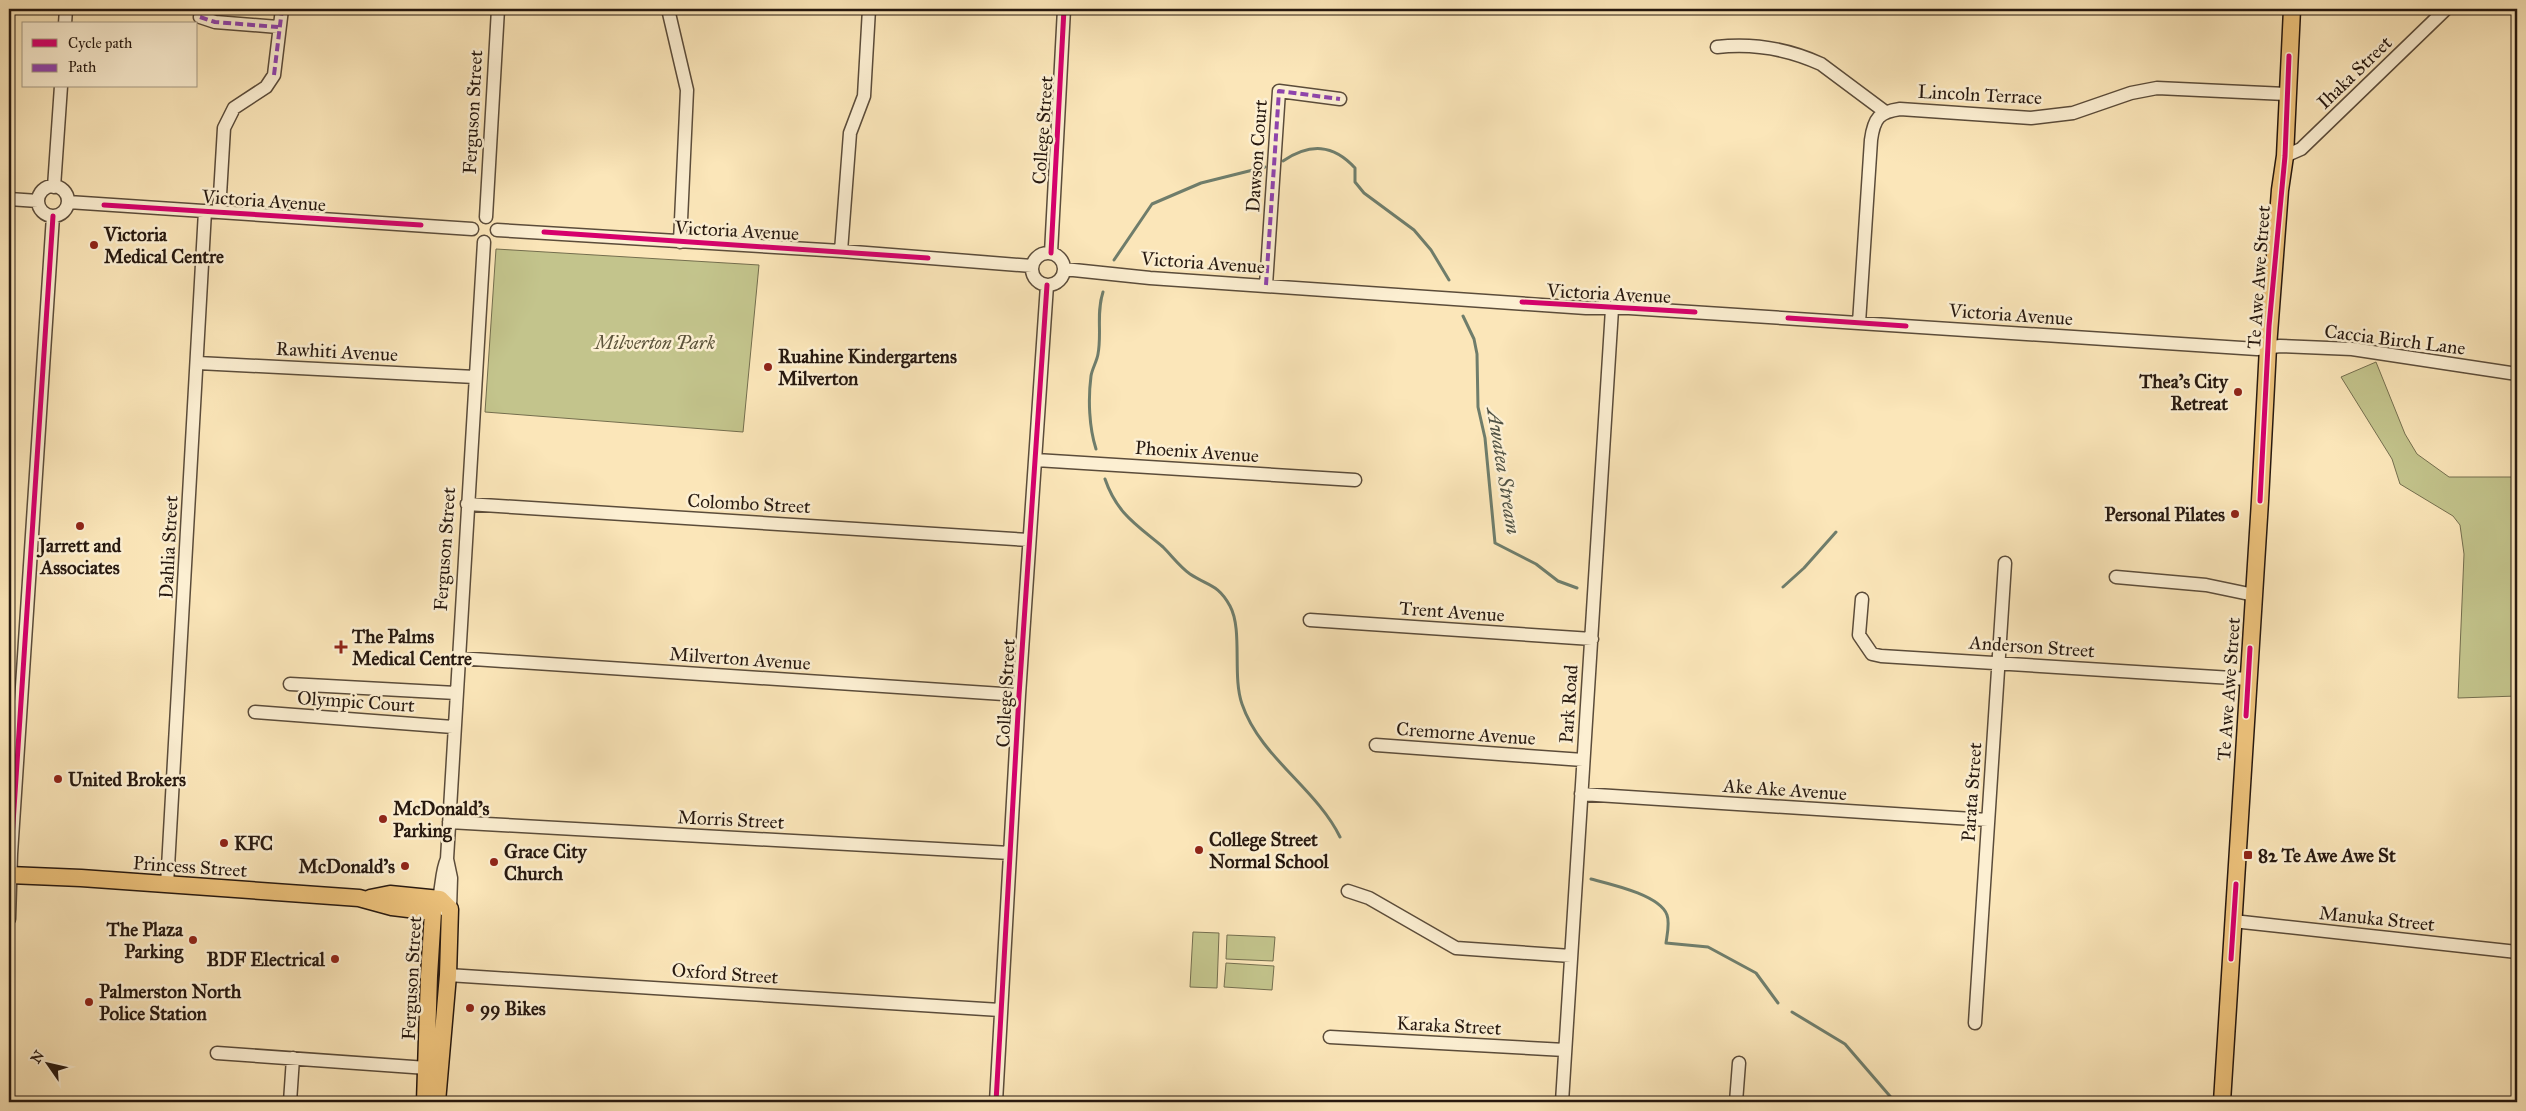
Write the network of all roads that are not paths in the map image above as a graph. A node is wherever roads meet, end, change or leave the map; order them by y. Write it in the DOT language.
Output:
graph roads {
  1 [pos="66,9"];
  2 [pos="282,9"];
  3 [pos="498,9"];
  4 [pos="668,9"];
  5 [pos="869,9"];
  6 [pos="1064,9"];
  7 [pos="2292,9"];
  8 [pos="2446,9"];
  9 [pos="200,16"];
  10 [pos="65,22"];
  11 [pos="278,27"];
  12 [pos="1717,47"];
  13 [pos="61,88"];
  14 [pos="2286,94"];
  15 [pos="1340,99"];
  16 [pos="1884,111"];
  17 [pos="2285,156"];
  18 [pos="54,187"];
  19 [pos="9,199"];
  20 [pos="38,201"];
  21 [pos="68,202"];
  22 [pos="205,211"];
  23 [pos="219,212"];
  24 [pos="53,216"];
  25 [pos="486,217"];
  26 [pos="472,229"];
  27 [pos="497,230"];
  28 [pos="484,242"];
  29 [pos="680,242"];
  30 [pos="841,251"];
  31 [pos="1051,253"];
  32 [pos="1032,266"];
  33 [pos="1064,270"];
  34 [pos="1047,285"];
  35 [pos="1266,285"];
  36 [pos="1612,309"];
  37 [pos="1859,323"];
  38 [pos="2268,348"];
  39 [pos="198,363"];
  40 [pos="2517,374"];
  41 [pos="475,377"];
  42 [pos="1036,460"];
  43 [pos="1356,480"];
  44 [pos="467,504"];
  45 [pos="1029,540"];
  46 [pos="2005,563"];
  47 [pos="2116,576"];
  48 [pos="2254,595"];
  49 [pos="1862,599"];
  50 [pos="1310,620"];
  51 [pos="1592,639"];
  52 [pos="458,658"];
  53 [pos="1999,663"];
  54 [pos="2248,679"];
  55 [pos="290,684"];
  56 [pos="456,693"];
  57 [pos="1019,695"];
  58 [pos="255,712"];
  59 [pos="453,727"];
  60 [pos="1376,745"];
  61 [pos="1583,760"];
  62 [pos="1581,794"];
  63 [pos="1988,820"];
  64 [pos="449,822"];
  65 [pos="1010,853"];
  66 [pos="10,875"];
  67 [pos="167,885"];
  68 [pos="1348,891"];
  69 [pos="441,907"];
  70 [pos="9,919"];
  71 [pos="2233,921"];
  72 [pos="2517,952"];
  73 [pos="1571,956"];
  74 [pos="448,975"];
  75 [pos="1000,1010"];
  76 [pos="1975,1023"];
  77 [pos="1330,1037"];
  78 [pos="1565,1050"];
  79 [pos="217,1053"];
  80 [pos="294,1058"];
  81 [pos="1739,1063"];
  82 [pos="427,1068"];
  83 [pos="290,1102"];
  84 [pos="425,1102"];
  85 [pos="437,1102"];
  86 [pos="996,1102"];
  87 [pos="1562,1102"];
  88 [pos="1736,1102"];
  89 [pos="2222,1102"];
  1 -- 10 [label="street"];
  2 -- 11 [label="street"];
  3 -- 25 [label="street, Ferguson Street"];
  4 -- 29 [label="street"];
  5 -- 30 [label="street"];
  6 -- 31 [label="street, College Street"];
  7 -- 14 [label="main road, Te Awe Awe Street"];
  8 -- 17 [label="street, Ihaka Street"];
  9 -- 11 [label="street"];
  11 -- 23 [label="street"];
  12 -- 16 [label="street"];
  13 -- 18 [label="street"];
  14 -- 16 [label="street, Lincoln Terrace"];
  14 -- 17 [label="main road, Te Awe Awe Street"];
  15 -- 35 [label="street, Dawson Court"];
  16 -- 37 [label="street"];
  17 -- 38 [label="main road, Te Awe Awe Street"];
  18 -- 20 [label="street"];
  18 -- 21 [label="street"];
  19 -- 20 [label="street"];
  20 -- 24 [label="street"];
  21 -- 22 [label="street, Victoria Avenue"];
  21 -- 24 [label="street"];
  22 -- 23 [label="street, Victoria Avenue"];
  22 -- 39 [label="street, Dahlia Street"];
  23 -- 26 [label="street, Victoria Avenue"];
  24 -- 66 [label="street"];
  25 -- 26 [label="street"];
  25 -- 27 [label="street"];
  26 -- 28 [label="street"];
  27 -- 28 [label="street"];
  27 -- 29 [label="street, Victoria Avenue"];
  28 -- 41 [label="street, Ferguson Street"];
  29 -- 30 [label="street, Victoria Avenue"];
  30 -- 32 [label="street, Victoria Avenue"];
  31 -- 32 [label="street"];
  31 -- 33 [label="street"];
  32 -- 34 [label="street"];
  33 -- 34 [label="street"];
  33 -- 35 [label="street, Victoria Avenue"];
  34 -- 42 [label="street, College Street"];
  35 -- 36 [label="street, Victoria Avenue"];
  36 -- 37 [label="street, Victoria Avenue"];
  36 -- 51 [label="street, Park Road"];
  37 -- 38 [label="street, Victoria Avenue"];
  38 -- 40 [label="street, Caccia Birch Lane"];
  38 -- 48 [label="main road, Te Awe Awe Street"];
  39 -- 41 [label="street, Rawhiti Avenue"];
  39 -- 67 [label="street, Dahlia Street"];
  41 -- 44 [label="street, Ferguson Street"];
  42 -- 43 [label="street, Phoenix Avenue"];
  42 -- 45 [label="street, College Street"];
  44 -- 45 [label="street, Colombo Street"];
  44 -- 52 [label="street, Ferguson Street"];
  45 -- 57 [label="street, College Street"];
  46 -- 53 [label="street, Parata Street"];
  47 -- 48 [label="street"];
  48 -- 54 [label="main road, Te Awe Awe Street"];
  49 -- 53 [label="street, Anderson Street"];
  50 -- 51 [label="street, Trent Avenue"];
  51 -- 61 [label="street, Park Road"];
  52 -- 56 [label="street, Ferguson Street"];
  52 -- 57 [label="street, Milverton Avenue"];
  53 -- 54 [label="street, Anderson Street"];
  53 -- 63 [label="street, Parata Street"];
  54 -- 71 [label="main road, Te Awe Awe Street"];
  55 -- 56 [label="street"];
  56 -- 59 [label="street, Ferguson Street"];
  57 -- 65 [label="street, College Street"];
  58 -- 59 [label="street, Olympic Court"];
  59 -- 64 [label="street, Ferguson Street"];
  60 -- 61 [label="street, Cremorne Avenue"];
  61 -- 62 [label="street, Park Road"];
  62 -- 63 [label="street, Ake Ake Avenue"];
  62 -- 73 [label="street, Park Road"];
  63 -- 76 [label="street, Parata Street"];
  64 -- 65 [label="street, Morris Street"];
  64 -- 69 [label="street, Ferguson Street"];
  65 -- 75 [label="street, College Street"];
  66 -- 67 [label="main road, Princess Street"];
  66 -- 70 [label="street"];
  67 -- 69 [label="main road, Princess Street"];
  68 -- 73 [label="street"];
  69 -- 74 [label="main road, Ferguson Street"];
  69 -- 82 [label="main road, Ferguson Street"];
  71 -- 72 [label="street, Manuka Street"];
  71 -- 89 [label="main road, Te Awe Awe Street"];
  73 -- 78 [label="street, Park Road"];
  74 -- 75 [label="street, Oxford Street"];
  74 -- 85 [label="main road, Ferguson Street"];
  75 -- 86 [label="street, College Street"];
  77 -- 78 [label="street, Karaka Street"];
  78 -- 87 [label="street, Park Road"];
  79 -- 80 [label="street"];
  80 -- 82 [label="street"];
  80 -- 83 [label="street"];
  81 -- 88 [label="street"];
  82 -- 84 [label="main road, Ferguson Street"];
}
